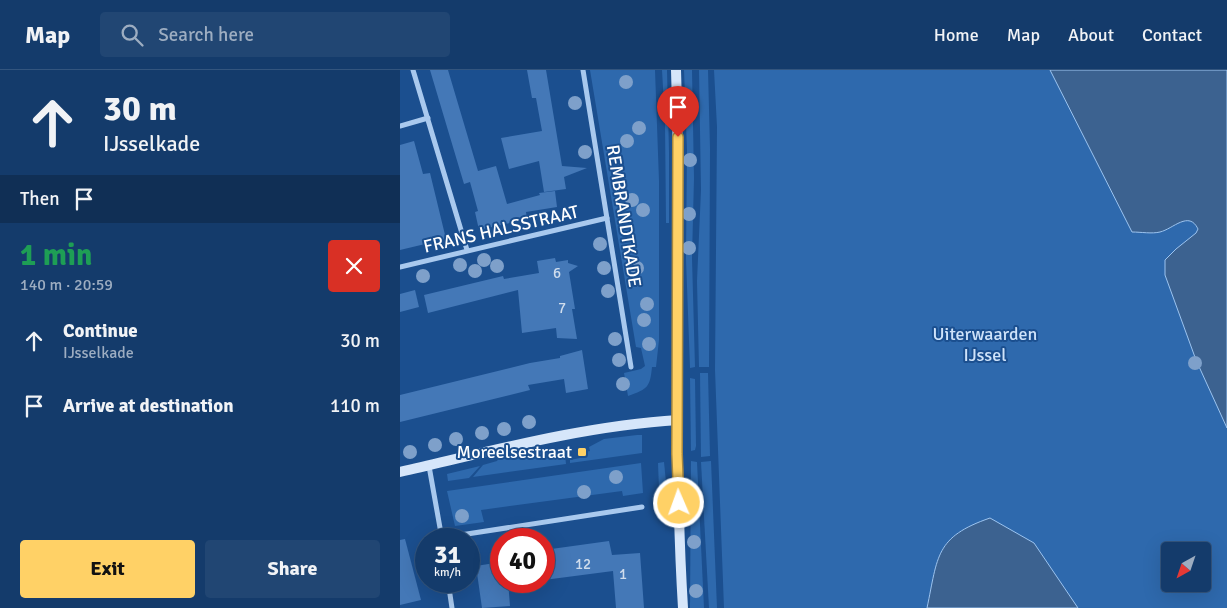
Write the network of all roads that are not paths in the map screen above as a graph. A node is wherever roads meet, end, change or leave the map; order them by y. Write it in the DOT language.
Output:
graph roads {
  1 [pos="413,70"];
  2 [pos="583,70"];
  3 [pos="676,70"];
  4 [pos="428,118"];
  5 [pos="400,126"];
  6 [pos="608,218"];
  7 [pos="467,250"];
  8 [pos="400,267"];
  9 [pos="631,367"];
  10 [pos="678,420"];
  11 [pos="429,466"];
  12 [pos="400,472"];
  13 [pos="642,507"];
  14 [pos="439,528"];
  15 [pos="480,532"];
  16 [pos="450,593"];
  17 [pos="452,608"];
  18 [pos="683,608"];
  1 -- 4 [label="street"];
  2 -- 6 [label="street, REMBRANDTKADE"];
  3 -- 10 [label="street"];
  4 -- 5 [label="street"];
  4 -- 7 [label="street"];
  6 -- 7 [label="street, FRANS HALSSTRAAT"];
  6 -- 9 [label="street, REMBRANDTKADE"];
  7 -- 8 [label="street, FRANS HALSSTRAAT"];
  10 -- 11 [label="street"];
  10 -- 18 [label="street"];
  11 -- 12 [label="street"];
  11 -- 14 [label="street"];
  13 -- 15 [label="street"];
  16 -- 17 [label="street"];
}
